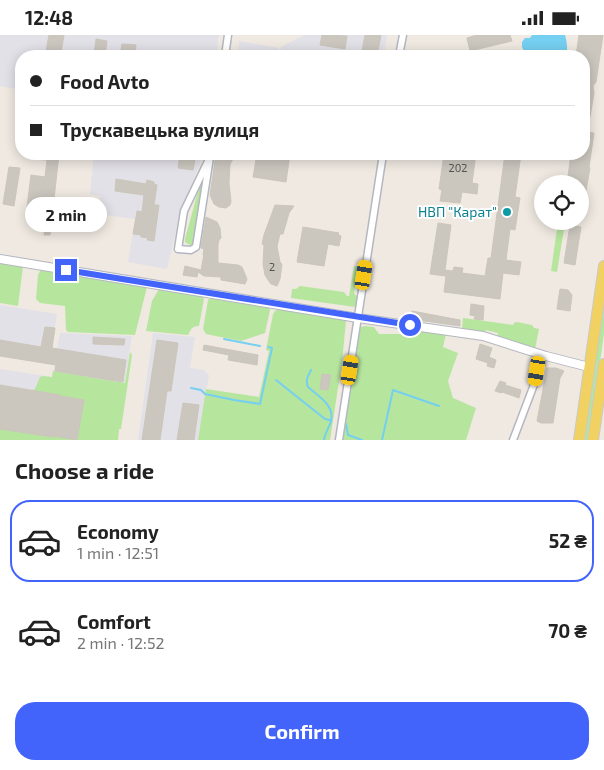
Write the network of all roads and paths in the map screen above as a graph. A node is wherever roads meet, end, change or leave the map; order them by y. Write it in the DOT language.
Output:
graph roads {
  1 [pos="228,35"];
  2 [pos="403,35"];
  3 [pos="226,50"];
  4 [pos="400,50"];
  5 [pos="208,160"];
  6 [pos="209,160"];
  7 [pos="382,160"];
  8 [pos="0,259"];
  9 [pos="604,266"];
  10 [pos="358,318"];
  11 [pos="539,354"];
  12 [pos="604,364"];
  13 [pos="589,367"];
  14 [pos="339,440"];
  15 [pos="513,440"];
  16 [pos="579,440"];
  17 [pos="593,440"];
  1 -- 3 [label="street"];
  2 -- 4 [label="street"];
  5 -- 6 [label="street"];
  7 -- 10 [label="street"];
  8 -- 10 [label="street"];
  9 -- 13 [label="main road"];
  10 -- 11 [label="street"];
  10 -- 14 [label="street"];
  11 -- 13 [label="street"];
  11 -- 15 [label="street"];
  12 -- 17 [label="main road"];
  13 -- 16 [label="main road"];
}
